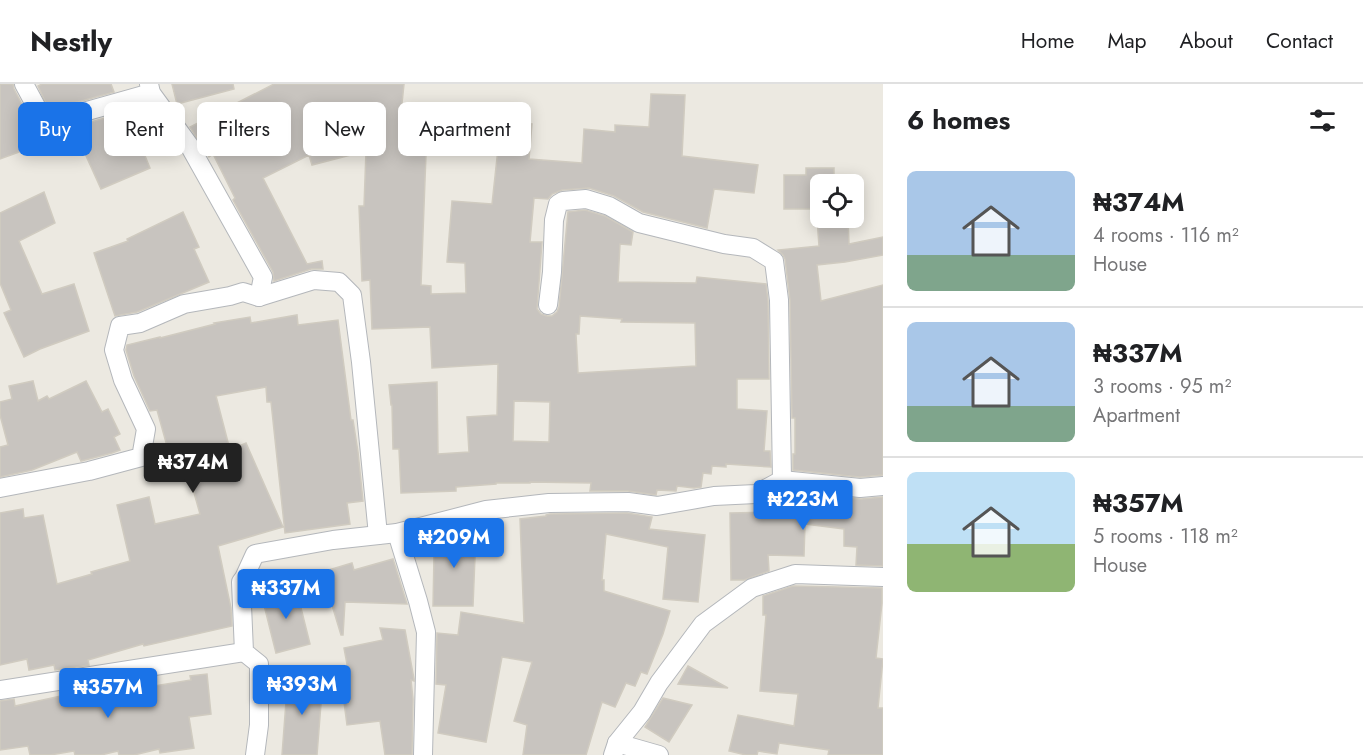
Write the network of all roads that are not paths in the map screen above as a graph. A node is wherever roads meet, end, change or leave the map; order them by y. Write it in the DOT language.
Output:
graph roads {
  1 [pos="24,84"];
  2 [pos="150,88"];
  3 [pos="259,297"];
  4 [pos="549,305"];
  5 [pos="782,480"];
  6 [pos="883,486"];
  7 [pos="0,488"];
  8 [pos="397,533"];
  9 [pos="378,535"];
  10 [pos="883,577"];
  11 [pos="244,652"];
  12 [pos="0,690"];
  13 [pos="615,749"];
  14 [pos="255,755"];
  15 [pos="423,755"];
  16 [pos="659,755"];
  1 -- 2 [label="street"];
  2 -- 3 [label="street"];
  3 -- 7 [label="street"];
  3 -- 9 [label="street"];
  4 -- 5 [label="street"];
  5 -- 6 [label="street"];
  5 -- 8 [label="street"];
  8 -- 9 [label="street"];
  8 -- 15 [label="street"];
  9 -- 11 [label="street"];
  10 -- 13 [label="street"];
  11 -- 12 [label="street"];
  11 -- 14 [label="street"];
  13 -- 16 [label="street"];
}
